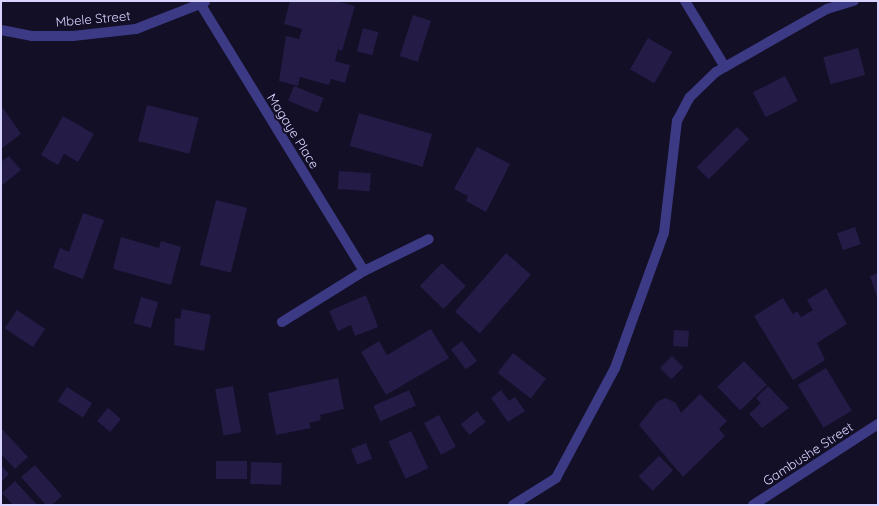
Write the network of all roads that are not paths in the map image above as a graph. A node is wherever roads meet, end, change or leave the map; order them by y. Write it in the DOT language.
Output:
graph roads {
  1 [pos="685,1"];
  2 [pos="854,1"];
  3 [pos="203,3"];
  4 [pos="1,30"];
  5 [pos="725,66"];
  6 [pos="429,239"];
  7 [pos="364,271"];
  8 [pos="282,322"];
  9 [pos="878,424"];
  10 [pos="513,505"];
  11 [pos="753,505"];
  1 -- 5 [label="street"];
  2 -- 5 [label="street"];
  3 -- 4 [label="street, Mbele Street"];
  3 -- 7 [label="street, Magaye Place"];
  5 -- 10 [label="street"];
  6 -- 7 [label="street"];
  7 -- 8 [label="street"];
  9 -- 11 [label="street, Gambushe Street"];
}
